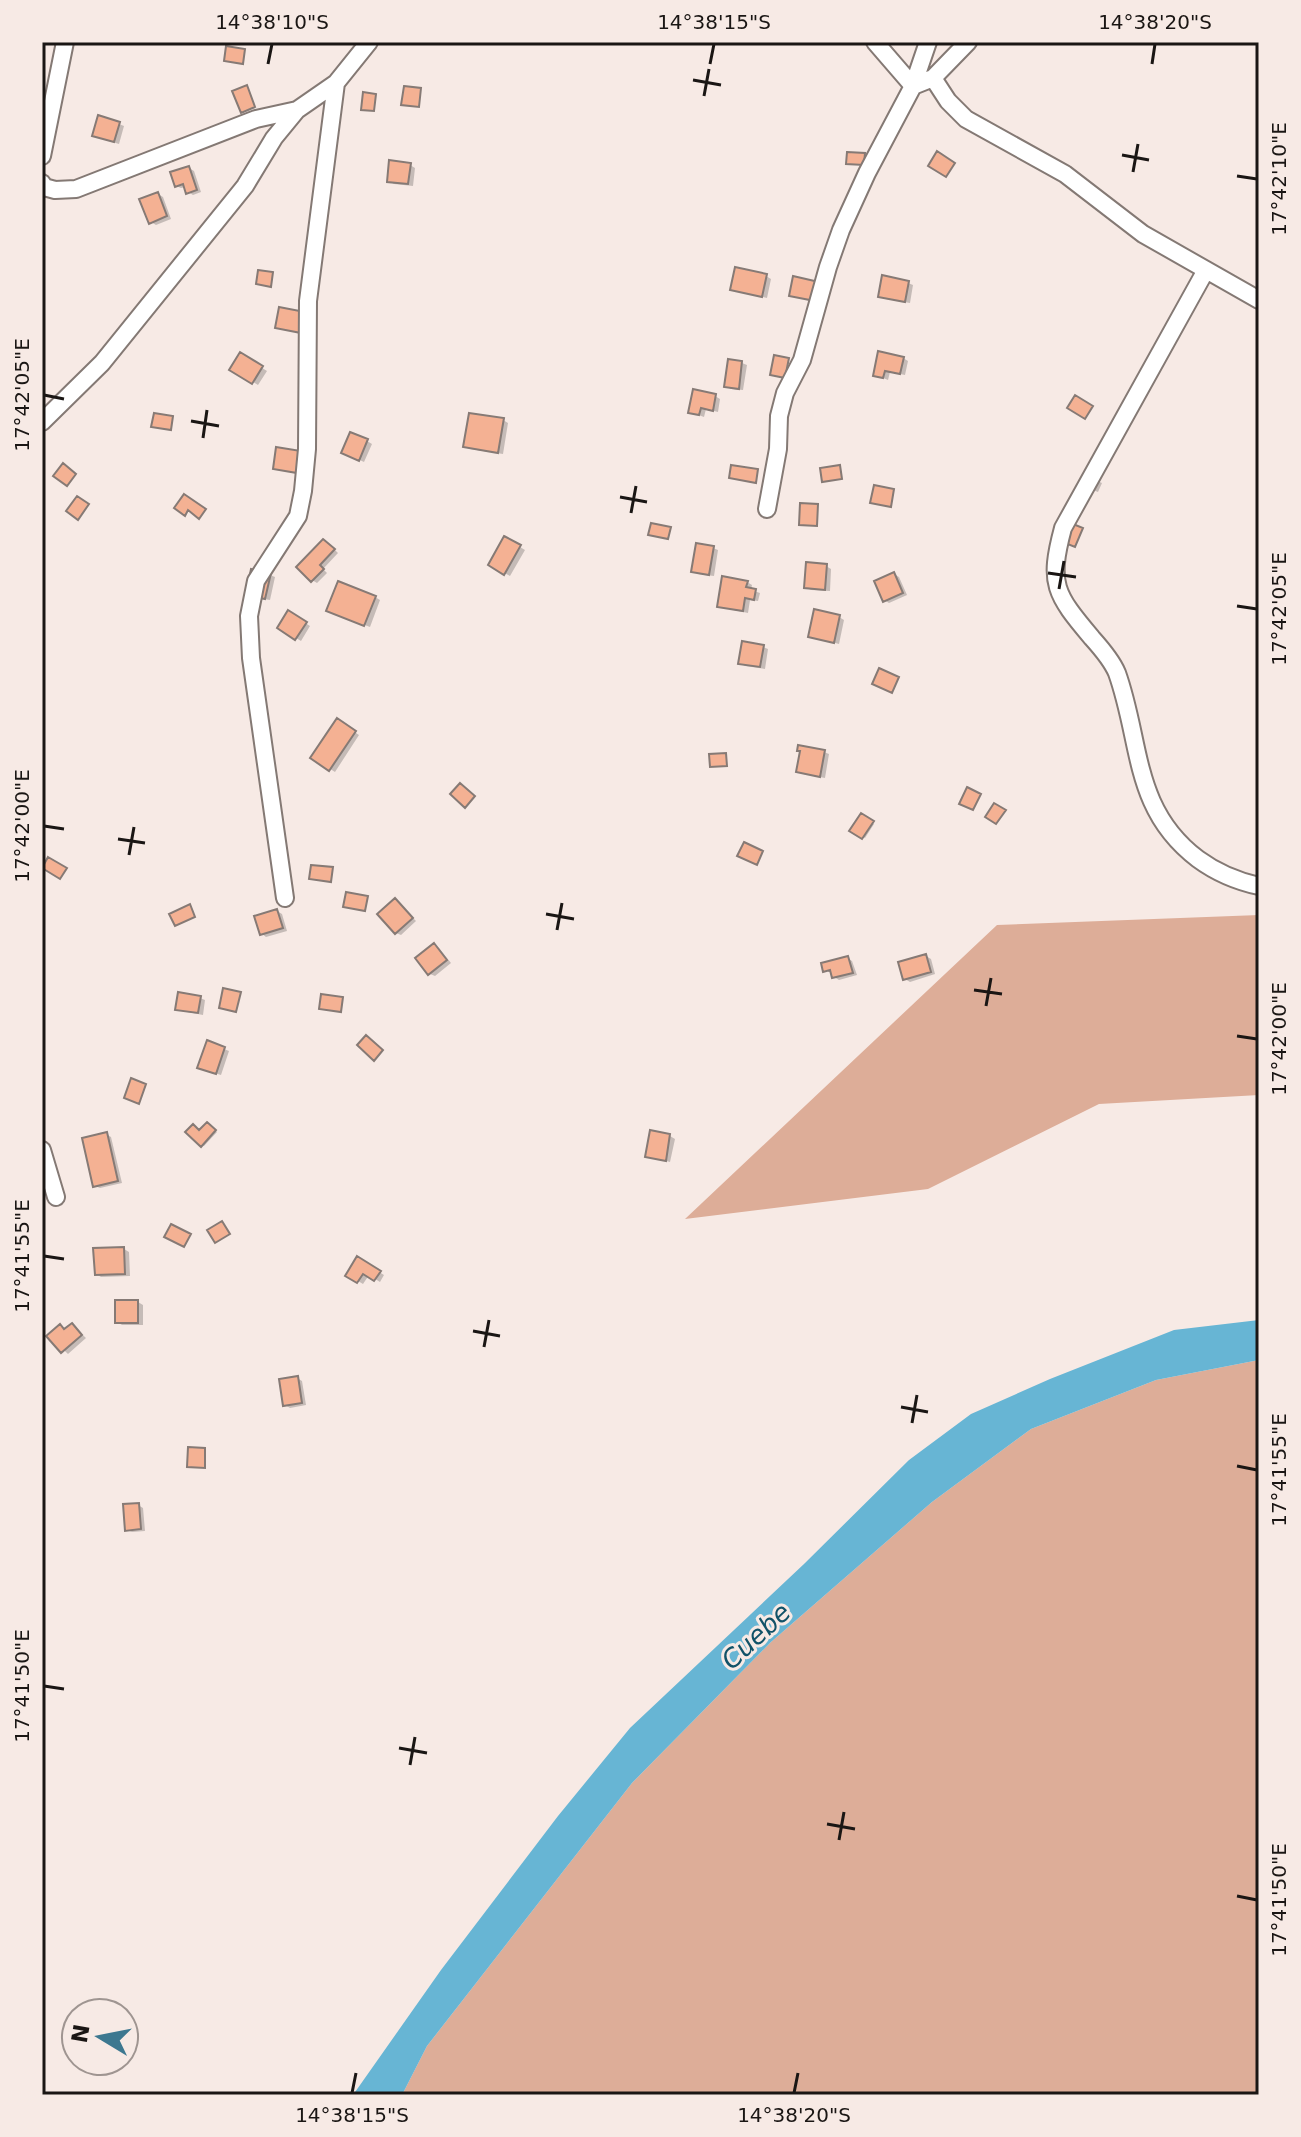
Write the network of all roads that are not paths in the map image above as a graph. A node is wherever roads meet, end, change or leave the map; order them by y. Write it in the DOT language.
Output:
graph roads {
  1 [pos="65,42"];
  2 [pos="368,42"];
  3 [pos="875,42"];
  4 [pos="928,42"];
  5 [pos="968,42"];
  6 [pos="933,78"];
  7 [pos="336,83"];
  8 [pos="913,86"];
  9 [pos="297,110"];
  10 [pos="42,156"];
  11 [pos="42,183"];
  12 [pos="1206,270"];
  13 [pos="1259,300"];
  14 [pos="42,422"];
  15 [pos="767,509"];
  16 [pos="1259,886"];
  17 [pos="285,898"];
  18 [pos="42,1150"];
  19 [pos="56,1197"];
  1 -- 10 [label="street"];
  2 -- 7 [label="street"];
  3 -- 8 [label="street"];
  4 -- 8 [label="street"];
  5 -- 6 [label="street"];
  6 -- 8 [label="street"];
  6 -- 12 [label="street"];
  7 -- 9 [label="street"];
  7 -- 17 [label="street"];
  8 -- 15 [label="street"];
  9 -- 11 [label="street"];
  9 -- 14 [label="street"];
  12 -- 13 [label="street"];
  12 -- 16 [label="street"];
  18 -- 19 [label="street"];
}
